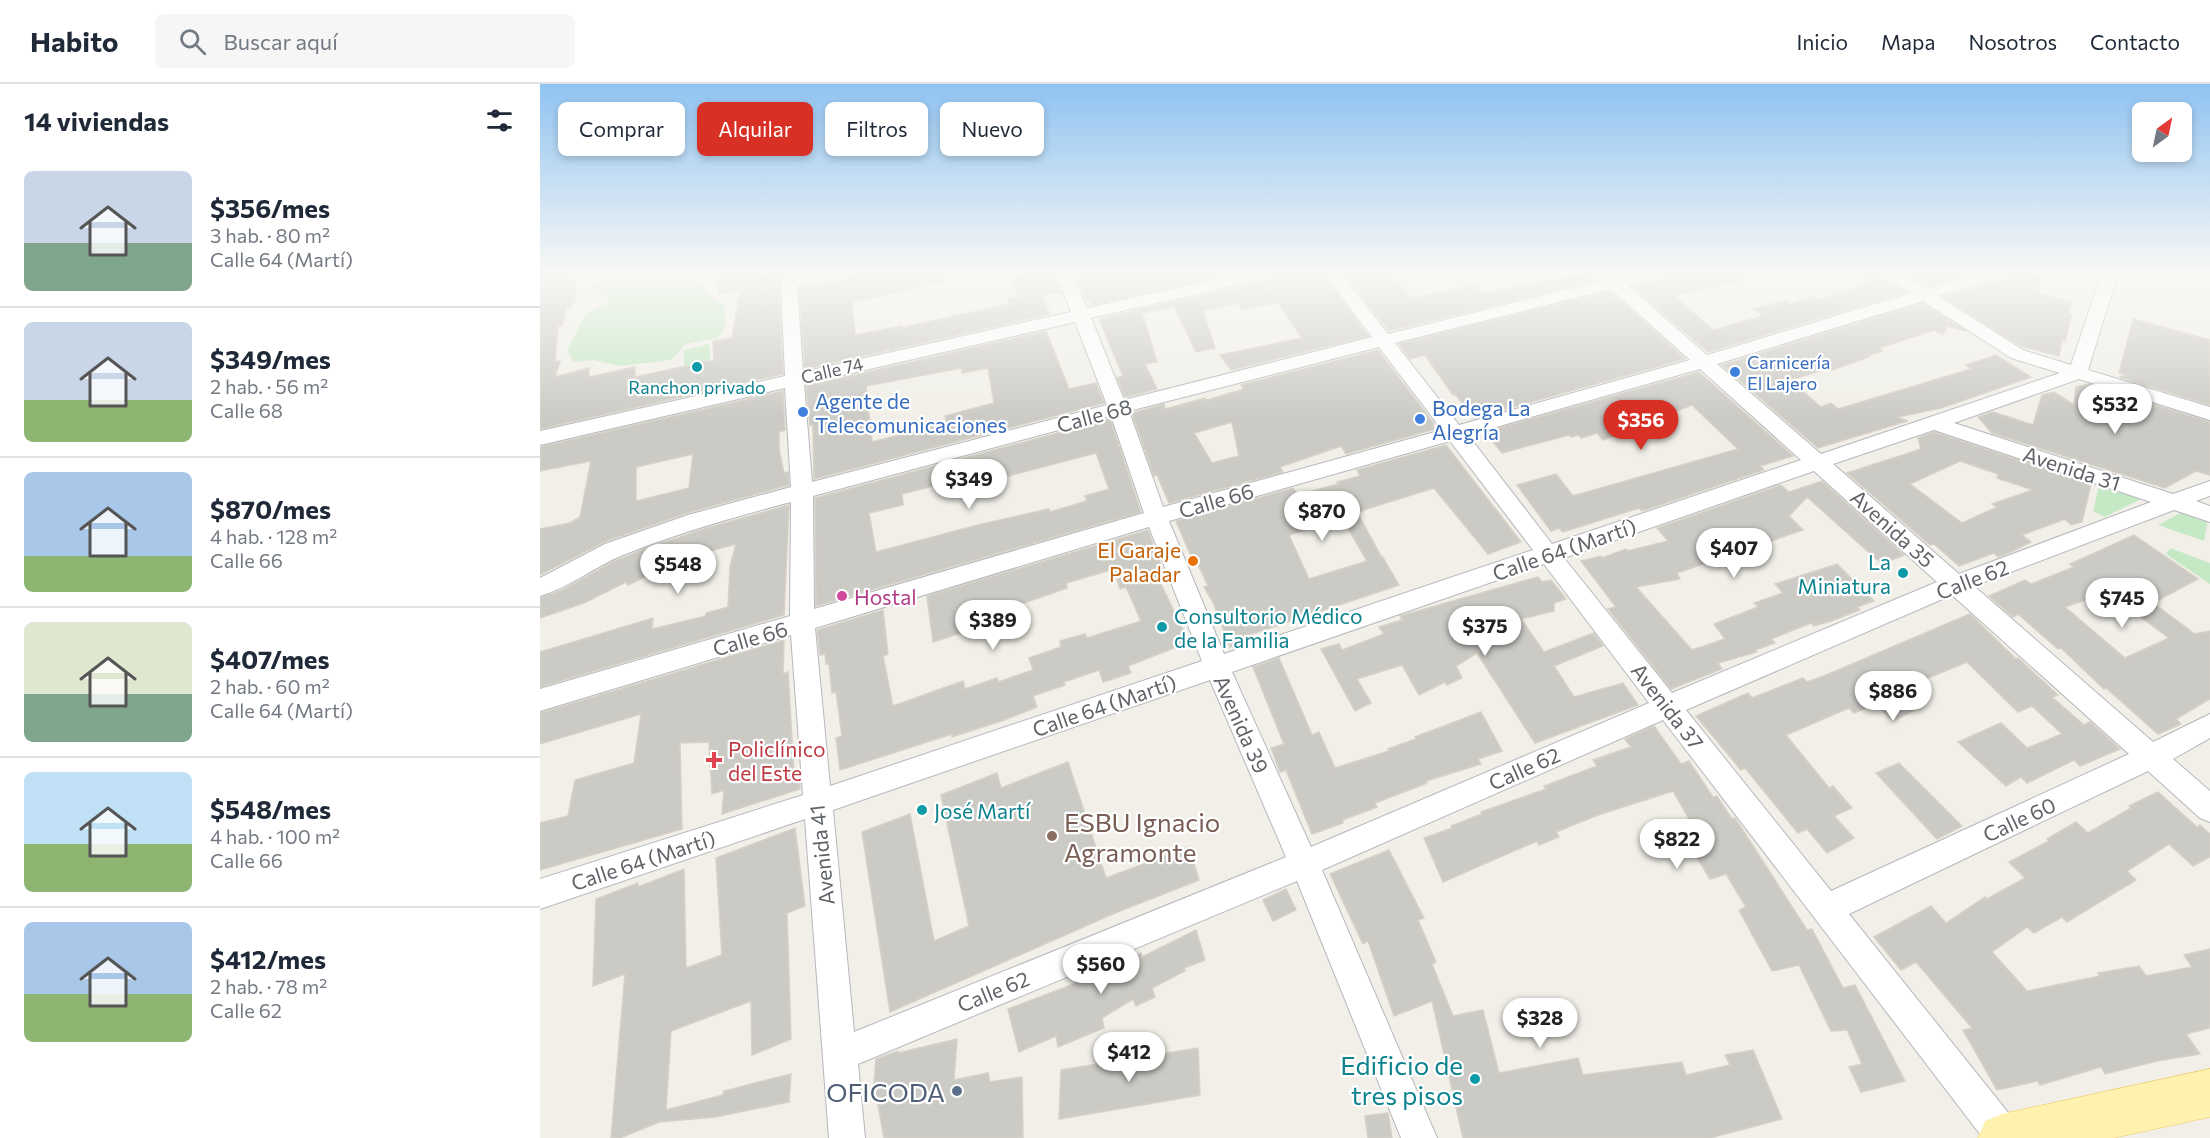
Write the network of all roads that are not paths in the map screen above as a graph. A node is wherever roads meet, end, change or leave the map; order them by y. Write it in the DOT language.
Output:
graph roads {
  1 [pos="789,322"];
  2 [pos="1043,322"];
  3 [pos="1082,322"];
  4 [pos="1370,322"];
  5 [pos="1445,322"];
  6 [pos="1658,322"];
  7 [pos="1833,322"];
  8 [pos="1968,322"];
  9 [pos="2094,322"];
  10 [pos="1383,339"];
  11 [pos="1704,362"];
  12 [pos="2077,374"];
  13 [pos="792,379"];
  14 [pos="1119,409"];
  15 [pos="2210,414"];
  16 [pos="1934,423"];
  17 [pos="1455,432"];
  18 [pos="540,438"];
  19 [pos="1818,462"];
  20 [pos="2210,488"];
  21 [pos="802,491"];
  22 [pos="2176,502"];
  23 [pos="2210,514"];
  24 [pos="1156,517"];
  25 [pos="1548,554"];
  26 [pos="1956,584"];
  27 [pos="540,587"];
  28 [pos="802,623"];
  29 [pos="1217,667"];
  30 [pos="540,700"];
  31 [pos="1669,706"];
  32 [pos="2210,725"];
  33 [pos="2151,757"];
  34 [pos="816,803"];
  35 [pos="2210,809"];
  36 [pos="1304,864"];
  37 [pos="540,894"];
  38 [pos="1826,909"];
  39 [pos="841,1053"];
  40 [pos="2210,1093"];
  41 [pos="847,1138"];
  42 [pos="1419,1138"];
  43 [pos="2004,1138"];
  1 -- 13 [label="street, Avenida 41"];
  2 -- 13 [label="street, Calle 74"];
  3 -- 14 [label="street, Avenida 39"];
  4 -- 10 [label="street, Avenida 37"];
  5 -- 10 [label="street, Calle 68"];
  6 -- 11 [label="street, Avenida 35"];
  7 -- 11 [label="street, Calle 66"];
  8 -- 12 [label="street"];
  9 -- 12 [label="street"];
  10 -- 14 [label="street, Calle 68"];
  10 -- 17 [label="street, Avenida 37"];
  11 -- 17 [label="street, Calle 66"];
  11 -- 19 [label="street, Avenida 35"];
  12 -- 15 [label="street"];
  12 -- 16 [label="street, Calle 64 (Martí)"];
  13 -- 18 [label="street, Calle 74"];
  13 -- 21 [label="street, Avenida 41"];
  14 -- 21 [label="street, Calle 68"];
  14 -- 24 [label="street, Avenida 39"];
  16 -- 19 [label="street, Calle 64 (Martí)"];
  16 -- 22 [label="street, Avenida 31"];
  17 -- 24 [label="street, Calle 66"];
  17 -- 25 [label="street, Avenida 37"];
  19 -- 25 [label="street, Calle 64 (Martí)"];
  19 -- 26 [label="street, Avenida 35"];
  20 -- 22 [label="street, Calle 62"];
  21 -- 27 [label="street, Calle 68"];
  21 -- 28 [label="street, Avenida 41"];
  22 -- 23 [label="street, Avenida 31"];
  22 -- 26 [label="street, Calle 62"];
  24 -- 28 [label="street, Calle 66"];
  24 -- 29 [label="street, Avenida 39"];
  25 -- 29 [label="street, Calle 64 (Martí)"];
  25 -- 31 [label="street, Avenida 37"];
  26 -- 31 [label="street, Calle 62"];
  26 -- 33 [label="street, Avenida 35"];
  28 -- 30 [label="street, Calle 66"];
  28 -- 34 [label="street, Avenida 41"];
  29 -- 34 [label="street, Calle 64 (Martí)"];
  29 -- 36 [label="street, Avenida 39"];
  31 -- 36 [label="street, Calle 62"];
  31 -- 38 [label="street, Avenida 37"];
  32 -- 33 [label="street, Calle 60"];
  33 -- 35 [label="street, Avenida 35"];
  33 -- 38 [label="street, Calle 60"];
  34 -- 37 [label="street, Calle 64 (Martí)"];
  34 -- 39 [label="street, Avenida 41"];
  36 -- 39 [label="street, Calle 62"];
  36 -- 42 [label="street, Avenida 39"];
  38 -- 43 [label="street, Avenida 37"];
  39 -- 41 [label="street, Avenida 41"];
  40 -- 43 [label="main road"];
}
